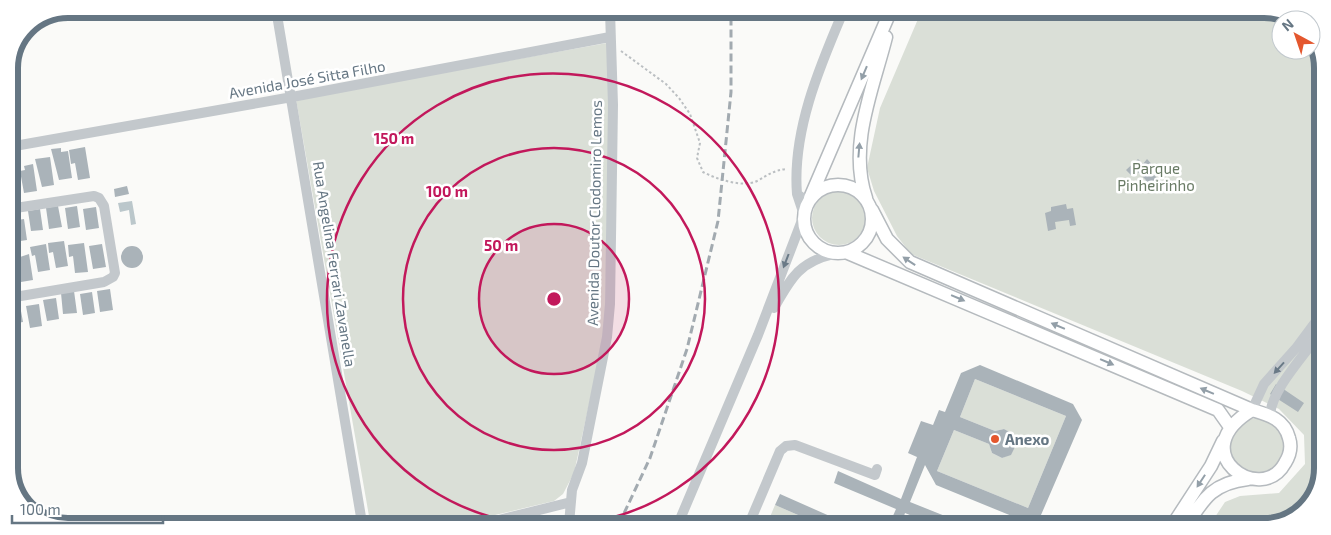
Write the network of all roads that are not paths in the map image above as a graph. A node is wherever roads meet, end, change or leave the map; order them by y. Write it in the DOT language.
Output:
graph roads {
  1 [pos="277,18"];
  2 [pos="610,18"];
  3 [pos="841,18"];
  4 [pos="889,18"];
  5 [pos="891,18"];
  6 [pos="610,37"];
  7 [pos="292,97"];
  8 [pos="18,145"];
  9 [pos="798,194"];
  10 [pos="866,198"];
  11 [pos="808,202"];
  12 [pos="18,209"];
  13 [pos="872,210"];
  14 [pos="804,215"];
  15 [pos="848,253"];
  16 [pos="834,254"];
  17 [pos="18,296"];
  18 [pos="1314,328"];
  19 [pos="758,335"];
  20 [pos="1314,339"];
  21 [pos="1302,350"];
  22 [pos="1252,410"];
  23 [pos="1270,415"];
  24 [pos="1230,426"];
  25 [pos="1224,439"];
  26 [pos="878,469"];
  27 [pos="1249,479"];
  28 [pos="571,502"];
  29 [pos="361,518"];
  30 [pos="510,518"];
  31 [pos="570,518"];
  32 [pos="681,518"];
  33 [pos="752,518"];
  34 [pos="1177,518"];
  35 [pos="1191,518"];
  1 -- 7 [label="street, Rua Angelina Ferrari Zavanella"];
  2 -- 6 [label="street, Avenida Doutor Clodomiro Lemos"];
  3 -- 9 [label="street"];
  4 -- 11 [label="main road, one-way"];
  10 -- 5 [label="main road, one-way"];
  6 -- 7 [label="street, Avenida José Sitta Filho"];
  6 -- 28 [label="street, Avenida Doutor Clodomiro Lemos"];
  7 -- 8 [label="street, Avenida José Sitta Filho"];
  7 -- 29 [label="street, Rua Angelina Ferrari Zavanella"];
  9 -- 11 [label="street"];
  9 -- 14 [label="street"];
  10 -- 11 [label="main road"];
  10 -- 13 [label="main road"];
  11 -- 14 [label="main road"];
  12 -- 17 [label="street"];
  13 -- 15 [label="main road"];
  22 -- 13 [label="main road, one-way"];
  14 -- 16 [label="main road"];
  14 -- 19 [label="street, one-way"];
  15 -- 16 [label="main road"];
  15 -- 24 [label="main road, one-way"];
  16 -- 19 [label="street"];
  18 -- 21 [label="street"];
  19 -- 32 [label="street"];
  20 -- 21 [label="street"];
  21 -- 22 [label="street, one-way"];
  21 -- 23 [label="street"];
  22 -- 23 [label="main road"];
  22 -- 24 [label="main road"];
  23 -- 27 [label="main road"];
  24 -- 25 [label="main road"];
  25 -- 27 [label="main road"];
  25 -- 34 [label="main road, one-way"];
  26 -- 33 [label="street"];
  27 -- 35 [label="main road"];
  28 -- 30 [label="street"];
  28 -- 31 [label="street, Avenida Doutor Clodomiro Lemos"];
}
